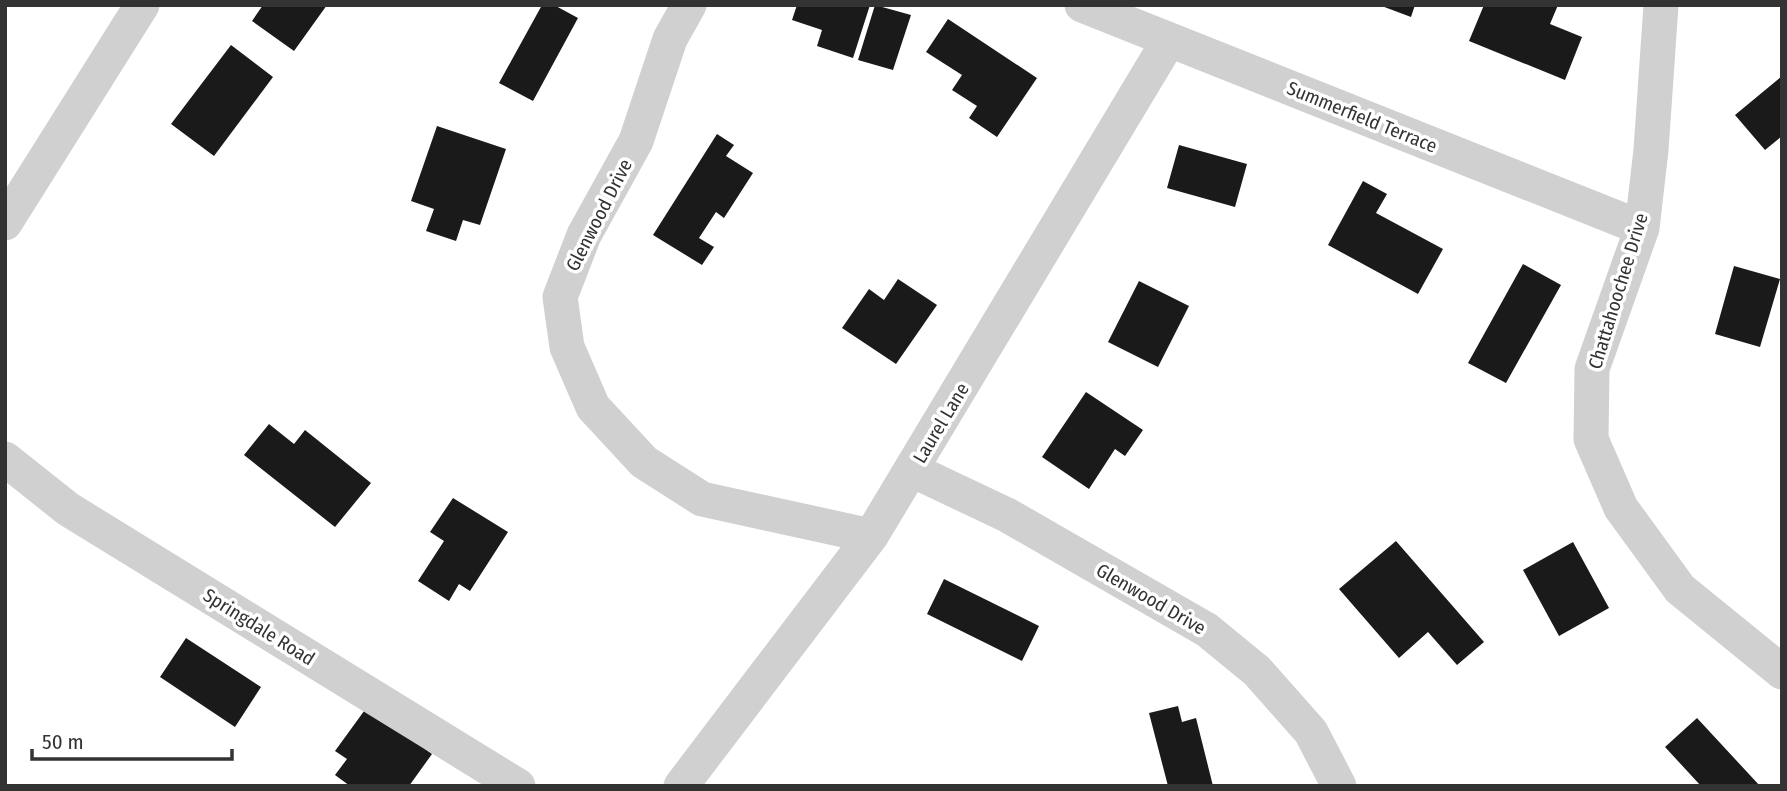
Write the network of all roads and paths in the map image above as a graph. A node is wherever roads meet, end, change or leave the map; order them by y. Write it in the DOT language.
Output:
graph roads {
  1 [pos="142,5"];
  2 [pos="689,5"];
  3 [pos="1082,5"];
  4 [pos="1661,5"];
  5 [pos="1169,40"];
  6 [pos="5,223"];
  7 [pos="1642,228"];
  8 [pos="5,459"];
  9 [pos="912,470"];
  10 [pos="871,536"];
  11 [pos="1782,672"];
  12 [pos="518,786"];
  13 [pos="681,786"];
  14 [pos="1339,786"];
  1 -- 6 [label="street"];
  2 -- 10 [label="street, Glenwood Drive"];
  3 -- 5 [label="street, Summerfield Terrace"];
  4 -- 7 [label="street, Chattahoochee Drive"];
  5 -- 7 [label="street, Summerfield Terrace"];
  5 -- 9 [label="street, Laurel Lane"];
  7 -- 11 [label="street, Chattahoochee Drive"];
  8 -- 12 [label="street, Springdale Road"];
  9 -- 10 [label="street, Laurel Lane"];
  9 -- 14 [label="street, Glenwood Drive"];
  10 -- 13 [label="street, Laurel Lane"];
}
